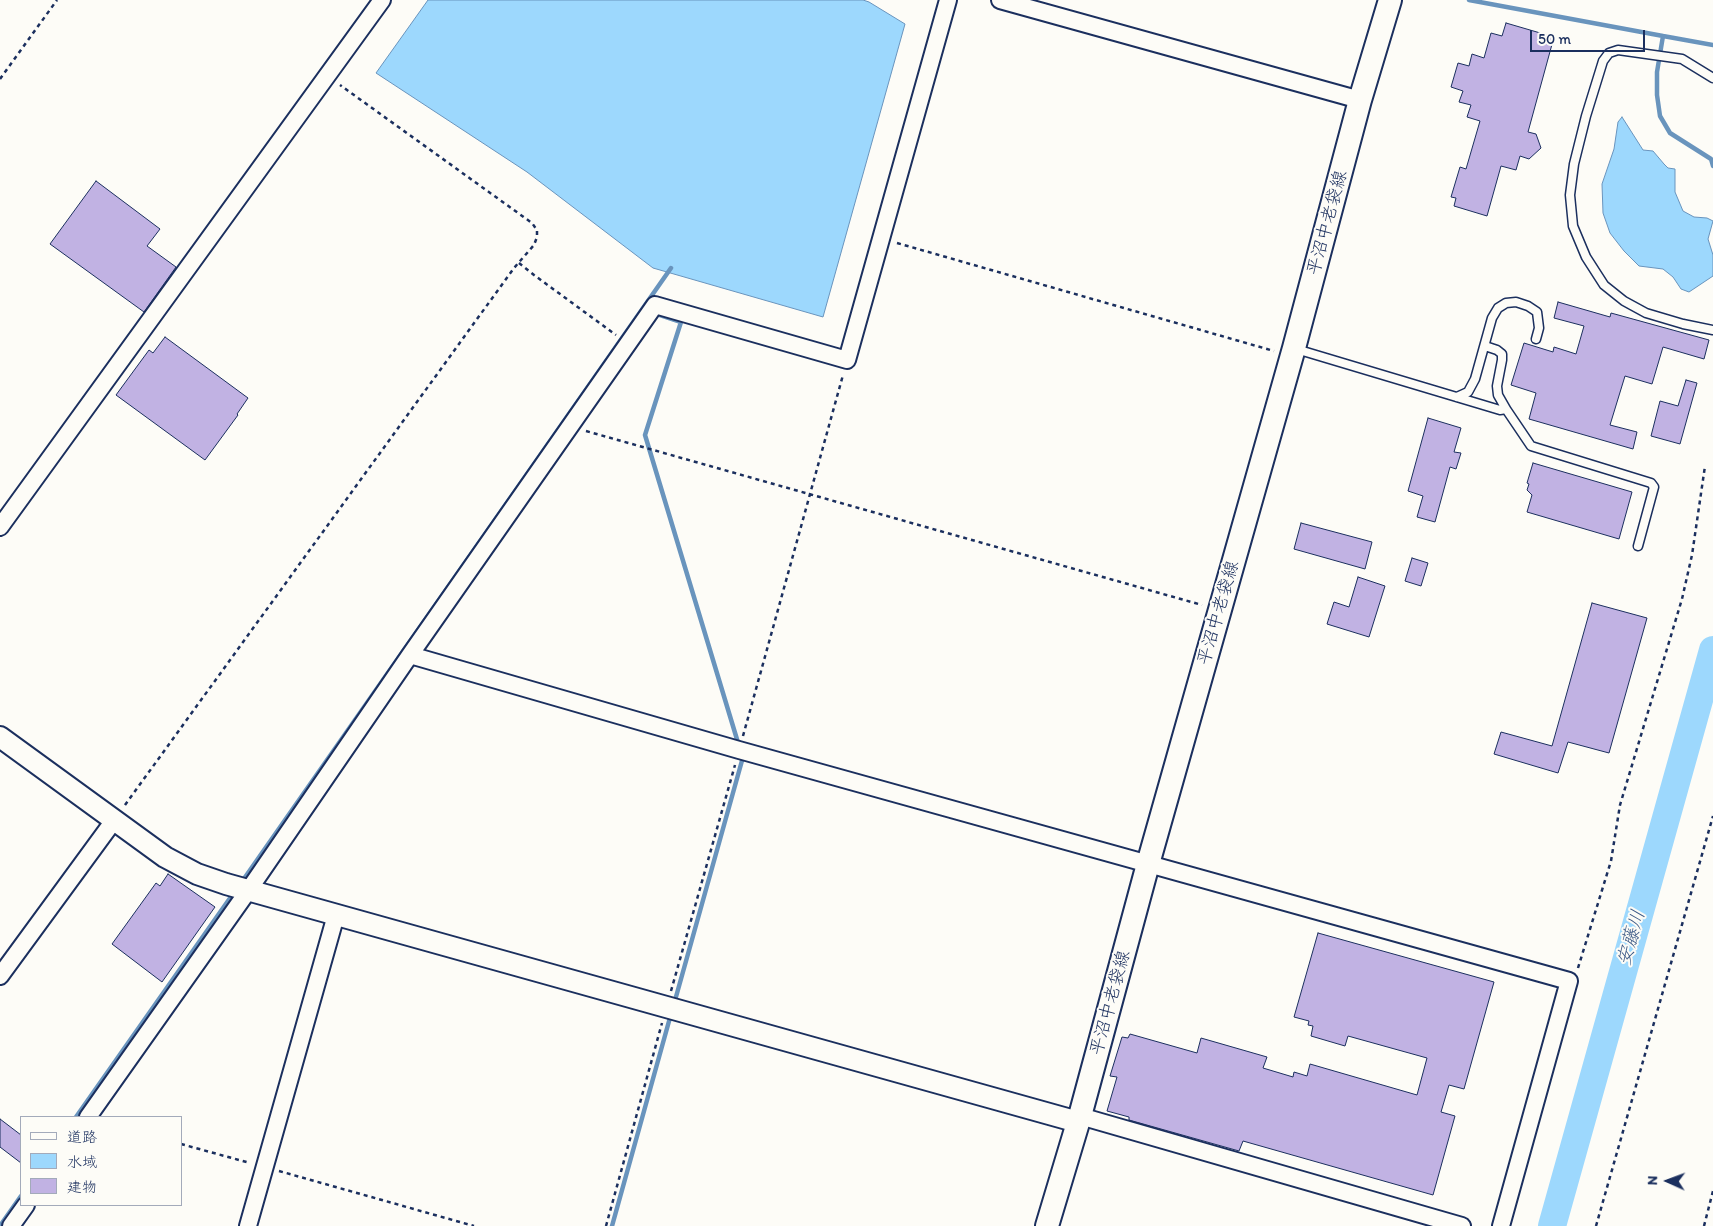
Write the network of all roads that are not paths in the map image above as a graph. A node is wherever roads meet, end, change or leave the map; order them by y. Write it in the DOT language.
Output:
graph roads {
  1 [pos="382,0"];
  2 [pos="948,0"];
  3 [pos="1000,0"];
  4 [pos="1390,0"];
  5 [pos="1713,78"];
  6 [pos="1360,100"];
  7 [pos="1713,330"];
  8 [pos="1536,339"];
  9 [pos="1485,346"];
  10 [pos="1293,352"];
  11 [pos="1457,397"];
  12 [pos="1506,409"];
  13 [pos="0,528"];
  14 [pos="1638,546"];
  15 [pos="410,655"];
  16 [pos="0,736"];
  17 [pos="115,819"];
  18 [pos="1148,864"];
  19 [pos="248,891"];
  20 [pos="336,915"];
  21 [pos="0,976"];
  22 [pos="89,1116"];
  23 [pos="1079,1119"];
  24 [pos="25,1206"];
  25 [pos="11,1226"];
  26 [pos="248,1226"];
  27 [pos="1047,1226"];
  28 [pos="1462,1226"];
  29 [pos="1501,1226"];
  1 -- 13 [label="street"];
  2 -- 15 [label="street"];
  3 -- 6 [label="street"];
  4 -- 6 [label="main road, 平沼中老袋線"];
  5 -- 7 [label="lane"];
  6 -- 10 [label="main road, 平沼中老袋線"];
  8 -- 9 [label="lane"];
  9 -- 11 [label="lane"];
  9 -- 12 [label="lane"];
  10 -- 11 [label="lane"];
  10 -- 18 [label="main road, 平沼中老袋線"];
  11 -- 12 [label="lane"];
  12 -- 14 [label="lane"];
  15 -- 18 [label="street"];
  15 -- 19 [label="street"];
  16 -- 17 [label="street"];
  17 -- 19 [label="street"];
  17 -- 21 [label="street"];
  18 -- 23 [label="main road, 平沼中老袋線"];
  18 -- 29 [label="street"];
  19 -- 20 [label="street"];
  19 -- 22 [label="street"];
  20 -- 23 [label="street"];
  20 -- 26 [label="street"];
  23 -- 27 [label="main road, 平沼中老袋線"];
  23 -- 28 [label="street"];
  24 -- 25 [label="street"];
}
